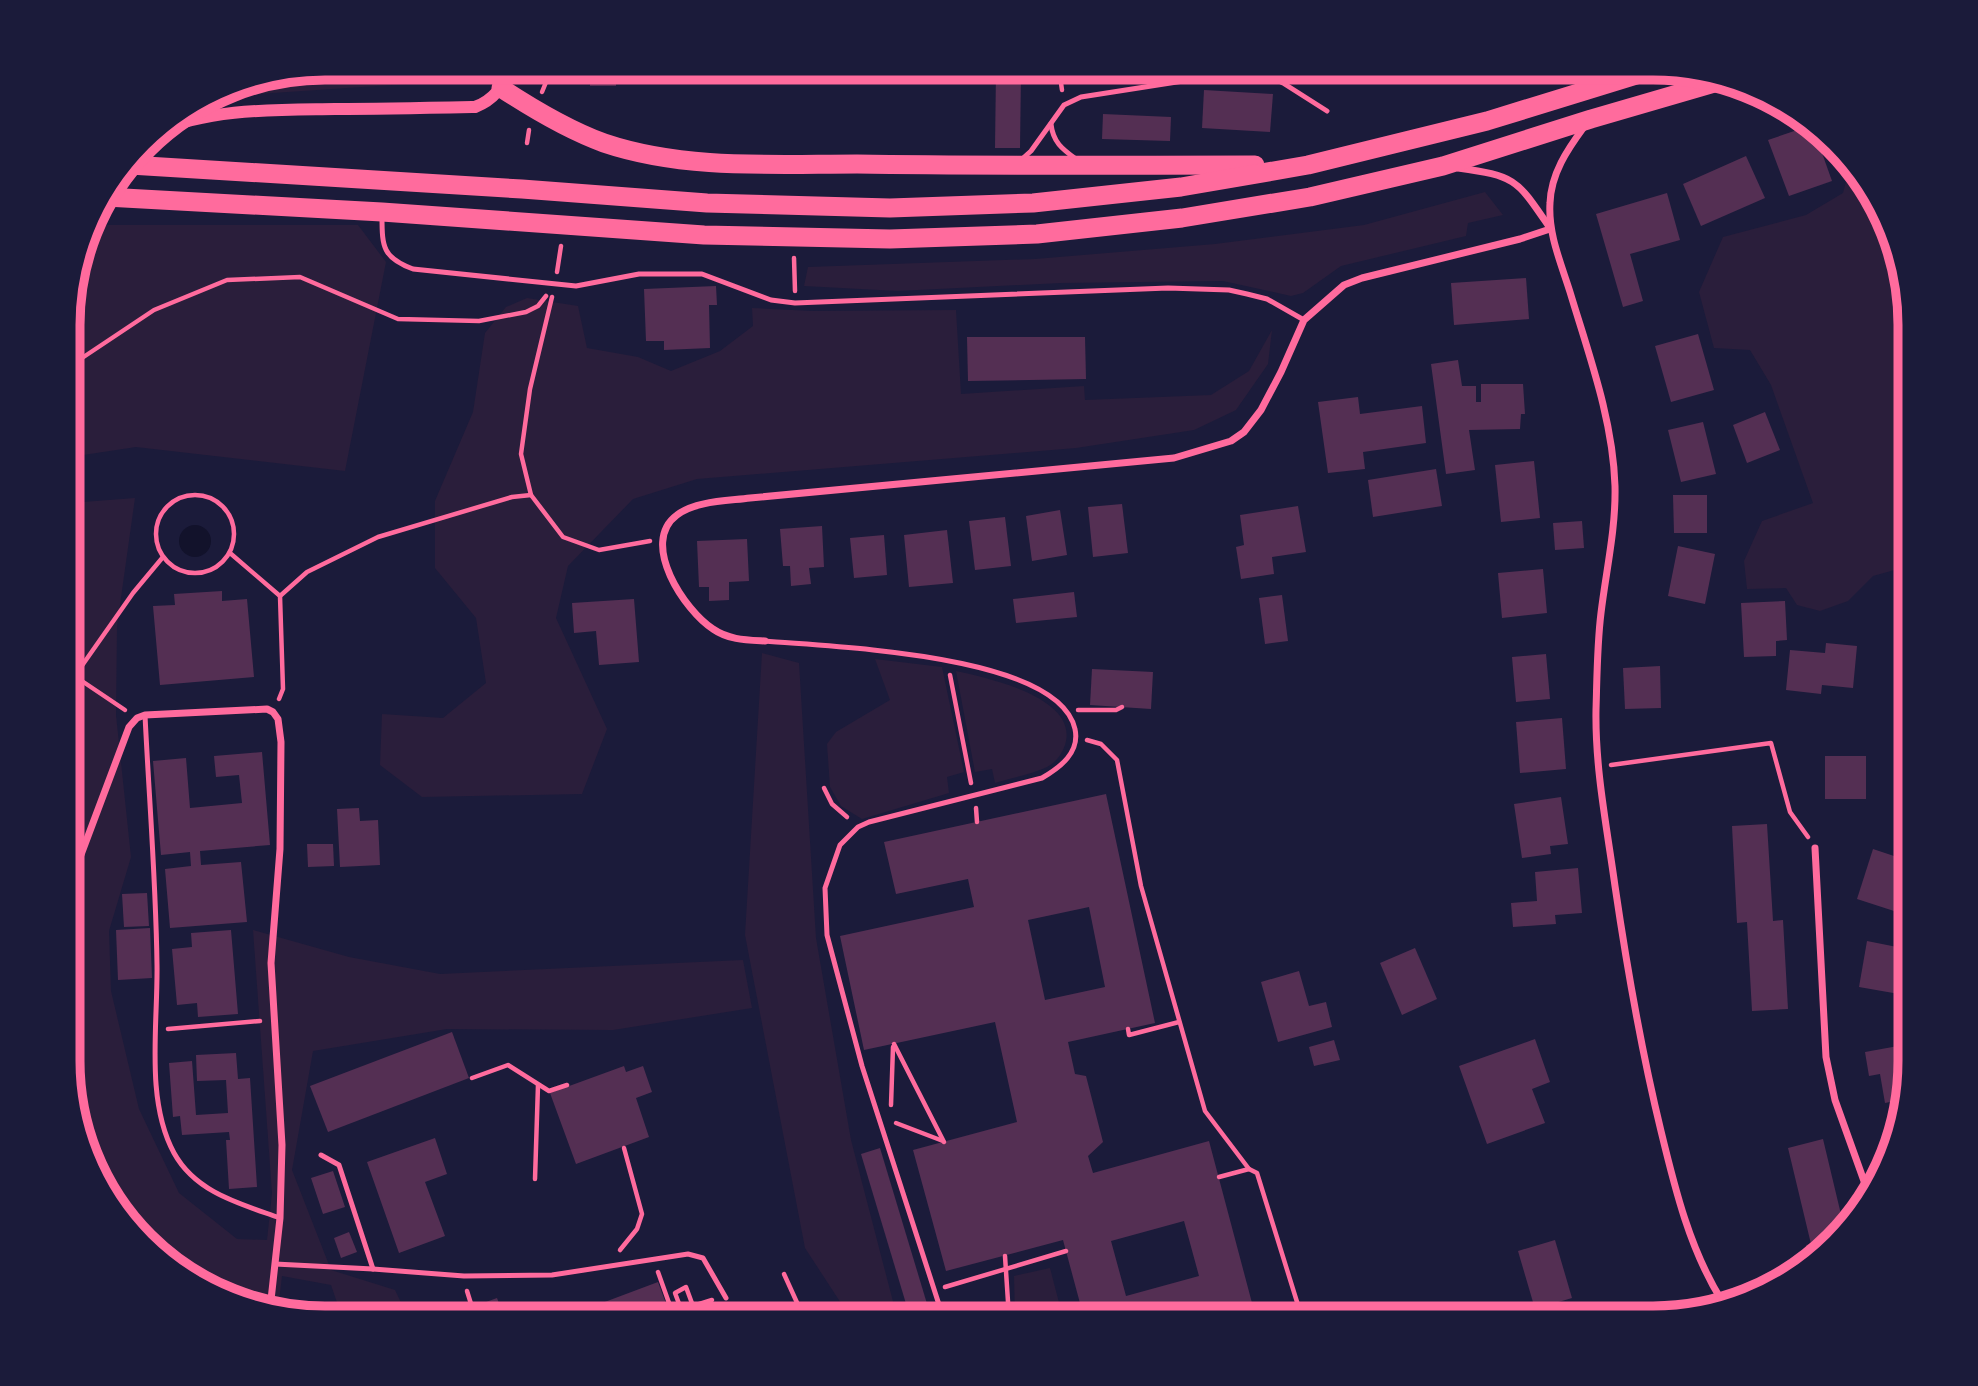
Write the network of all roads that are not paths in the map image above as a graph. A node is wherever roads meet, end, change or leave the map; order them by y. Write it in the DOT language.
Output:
graph roads {
  1 [pos="505,80"];
  2 [pos="1186,81"];
  3 [pos="1278,81"];
  4 [pos="1617,81"];
  5 [pos="1704,86"];
  6 [pos="501,88"];
  7 [pos="1327,111"];
  8 [pos="1591,119"];
  9 [pos="192,121"];
  10 [pos="1051,124"];
  11 [pos="1308,164"];
  12 [pos="140,166"];
  13 [pos="1014,166"];
  14 [pos="1085,166"];
  15 [pos="1443,166"];
  16 [pos="117,198"];
  17 [pos="382,212"];
  18 [pos="1550,229"];
  19 [pos="1304,320"];
  20 [pos="765,641"];
  21 [pos="141,716"];
  22 [pos="1815,848"];
  23 [pos="81,856"];
  24 [pos="321,1155"];
  25 [pos="1865,1183"];
  26 [pos="280,1218"];
  27 [pos="275,1264"];
  28 [pos="373,1269"];
  29 [pos="1719,1296"];
  30 [pos="726,1298"];
  31 [pos="271,1299"];
  32 [pos="939,1305"];
  1 -- 6 [label="street"];
  2 -- 10 [label="lane"];
  3 -- 7 [label="lane"];
  4 -- 11 [label="highway"];
  5 -- 8 [label="highway"];
  6 -- 9 [label="street"];
  6 -- 13 [label="highway"];
  8 -- 15 [label="highway"];
  8 -- 18 [label="street"];
  10 -- 13 [label="lane"];
  10 -- 14 [label="lane"];
  11 -- 12 [label="highway"];
  11 -- 14 [label="highway"];
  13 -- 14 [label="highway"];
  15 -- 17 [label="highway"];
  15 -- 18 [label="street"];
  16 -- 17 [label="highway"];
  17 -- 19 [label="lane"];
  18 -- 19 [label="street"];
  18 -- 29 [label="street"];
  19 -- 20 [label="street"];
  20 -- 32 [label="lane"];
  21 -- 23 [label="street"];
  21 -- 26 [label="lane"];
  21 -- 26 [label="street"];
  22 -- 25 [label="street"];
  24 -- 28 [label="lane"];
  26 -- 27 [label="street"];
  27 -- 28 [label="lane"];
  27 -- 31 [label="street"];
  28 -- 30 [label="lane"];
}
